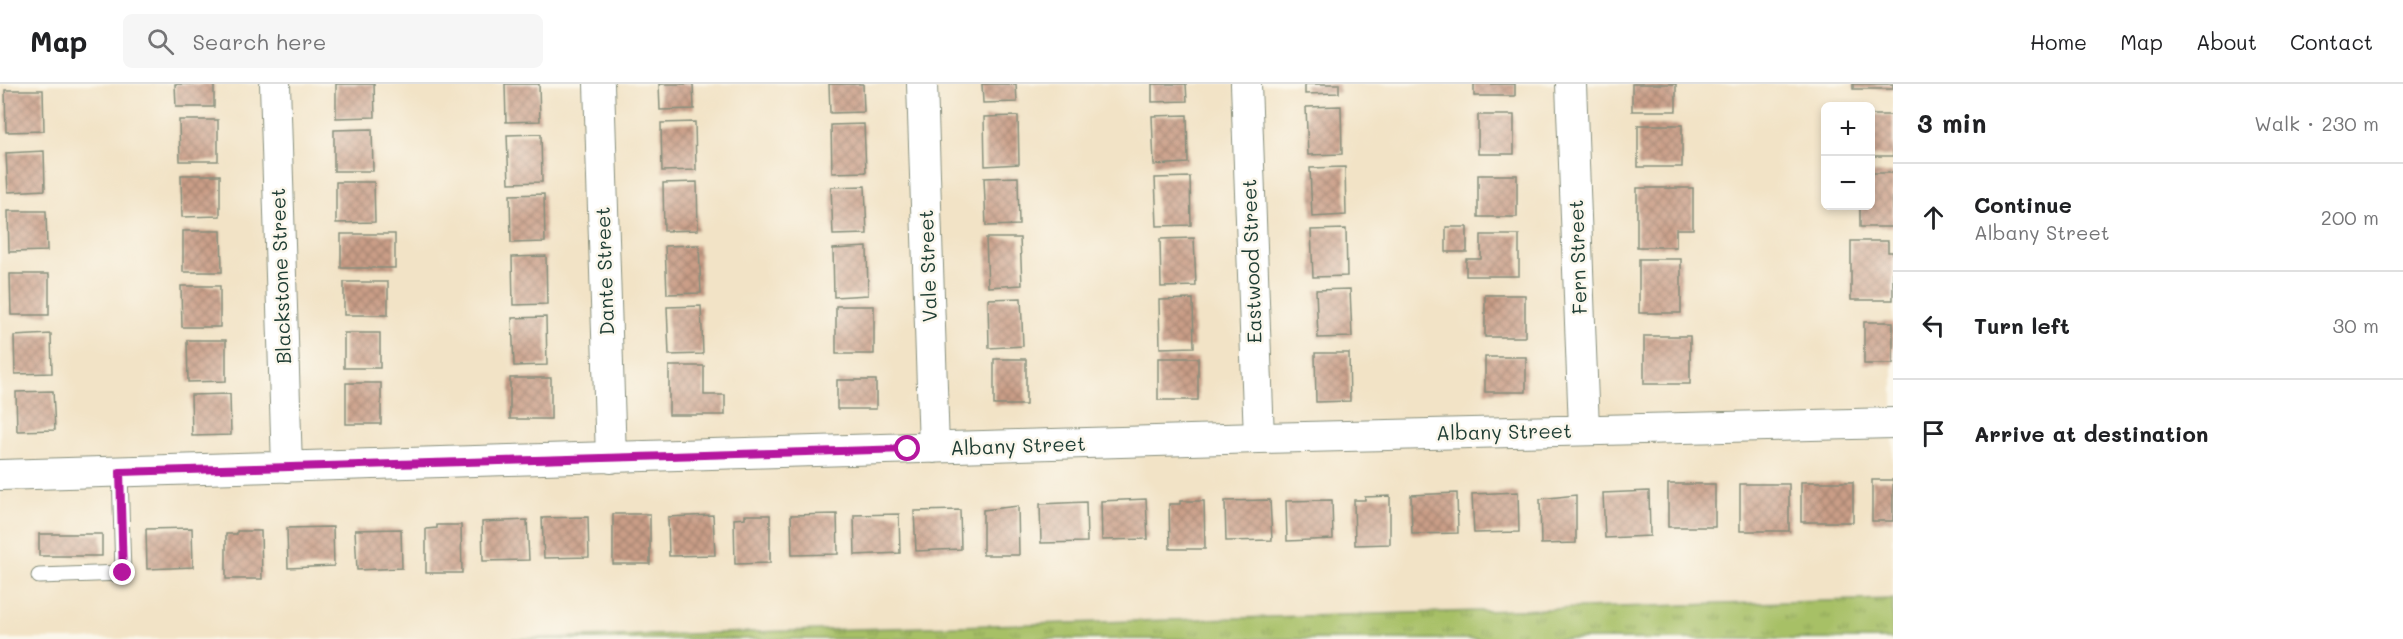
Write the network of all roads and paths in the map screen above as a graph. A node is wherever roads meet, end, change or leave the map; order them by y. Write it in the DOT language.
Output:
graph roads {
  1 [pos="275,84"];
  2 [pos="599,84"];
  3 [pos="922,84"];
  4 [pos="1246,84"];
  5 [pos="1571,84"];
  6 [pos="1893,423"];
  7 [pos="1584,429"];
  8 [pos="1259,438"];
  9 [pos="934,448"];
  10 [pos="611,458"];
  11 [pos="288,467"];
  12 [pos="120,472"];
  13 [pos="0,475"];
  14 [pos="39,576"];
  1 -- 11 [label="street, Blackstone Street"];
  2 -- 10 [label="street, Dante Street"];
  3 -- 9 [label="street, Vale Street"];
  4 -- 8 [label="street, Eastwood Street"];
  5 -- 7 [label="street, Fern Street"];
  6 -- 7 [label="street, Albany Street"];
  7 -- 8 [label="street, Albany Street"];
  8 -- 9 [label="street, Albany Street"];
  9 -- 10 [label="street, Albany Street"];
  10 -- 11 [label="street, Albany Street"];
  11 -- 12 [label="street, Albany Street"];
  12 -- 13 [label="street, Albany Street"];
  12 -- 14 [label="lane"];
}
